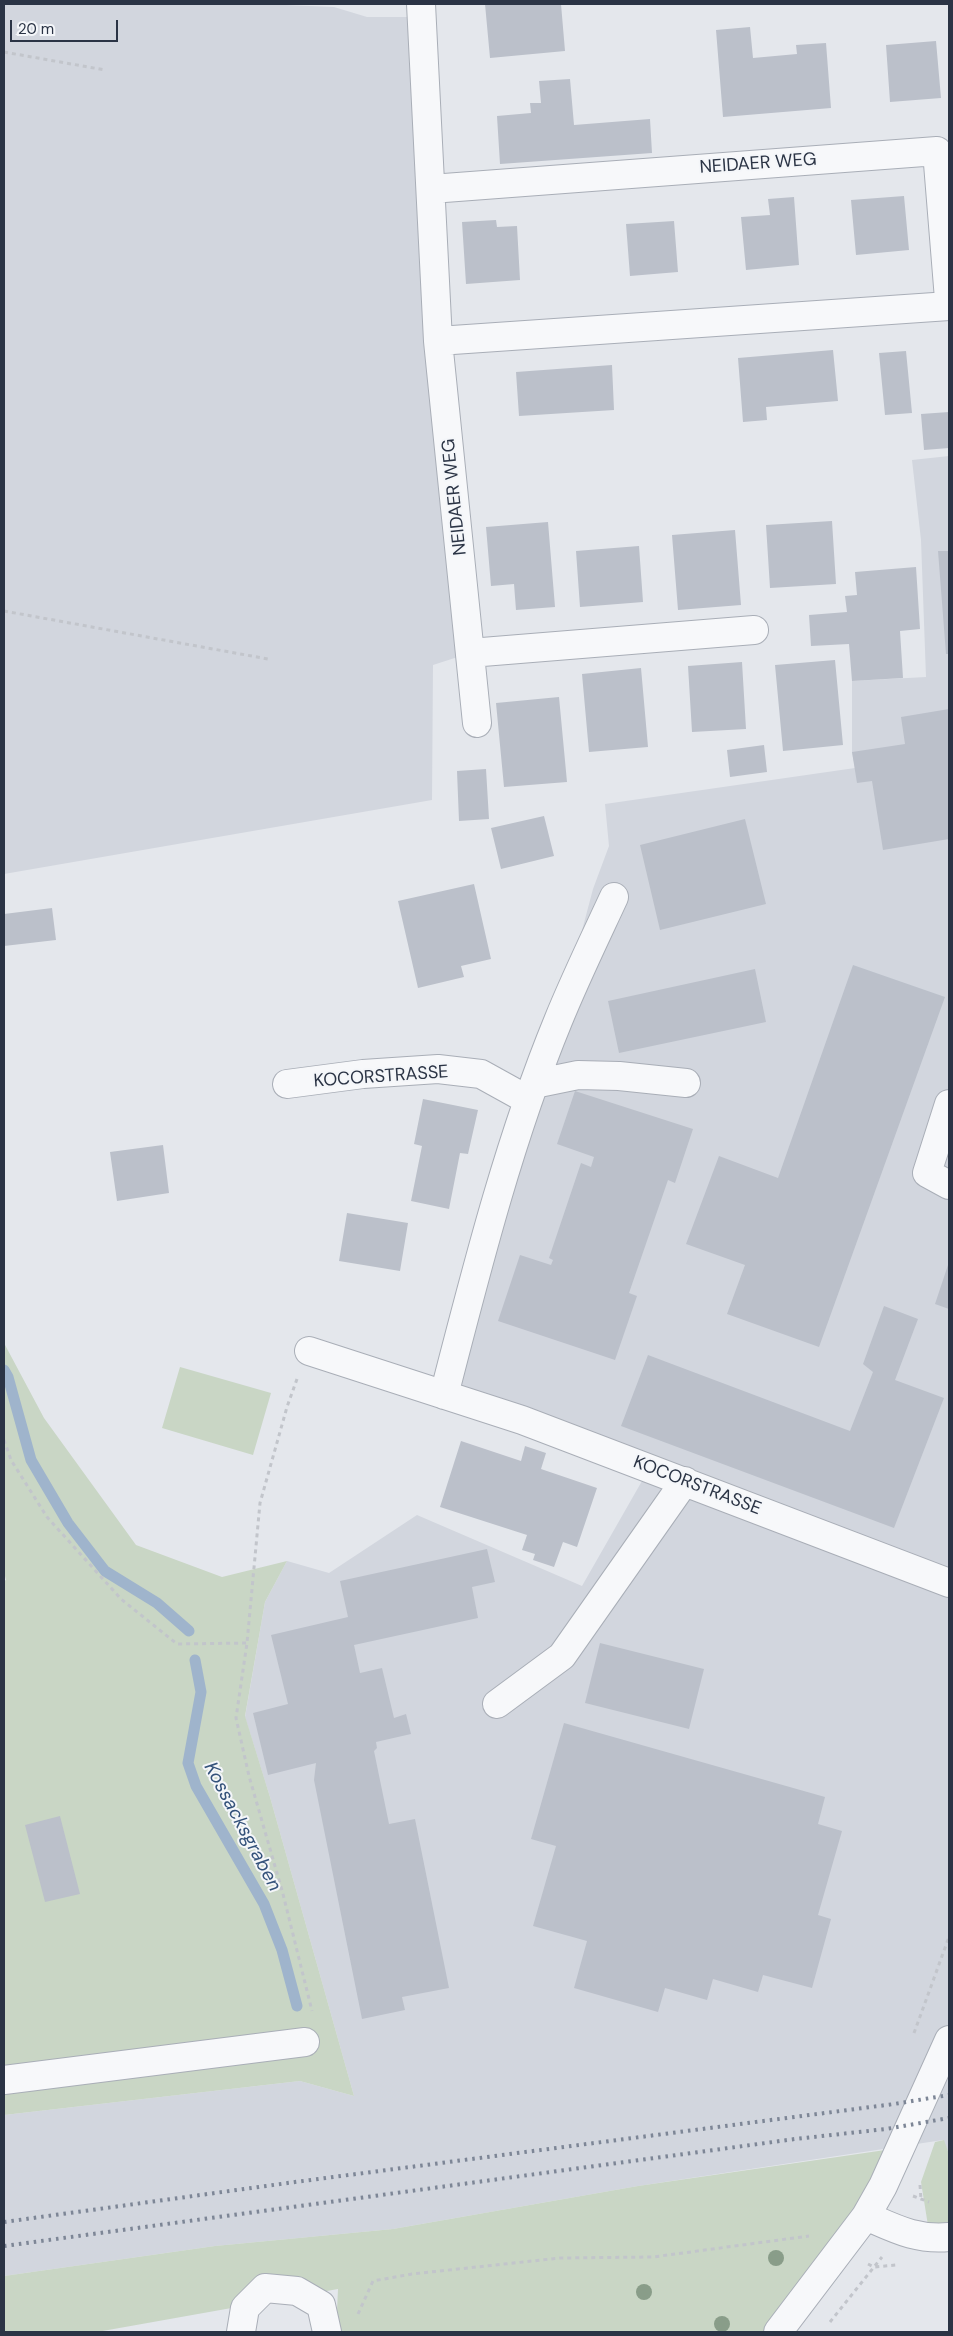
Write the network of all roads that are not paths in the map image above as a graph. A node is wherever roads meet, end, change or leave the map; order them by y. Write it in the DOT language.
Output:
graph roads {
  1 [pos="421,4"];
  2 [pos="431,189"];
  3 [pos="949,299"];
  4 [pos="949,306"];
  5 [pos="438,341"];
  6 [pos="754,630"];
  7 [pos="470,653"];
  8 [pos="477,723"];
  9 [pos="614,897"];
  10 [pos="686,1083"];
  11 [pos="287,1084"];
  12 [pos="531,1092"];
  13 [pos="949,1104"];
  14 [pos="949,1185"];
  15 [pos="309,1351"];
  16 [pos="444,1395"];
  17 [pos="685,1481"];
  18 [pos="949,1583"];
  19 [pos="497,1704"];
  20 [pos="949,2040"];
  21 [pos="305,2042"];
  22 [pos="4,2080"];
  23 [pos="866,2216"];
  24 [pos="949,2237"];
  25 [pos="241,2332"];
  26 [pos="327,2332"];
  27 [pos="778,2332"];
  1 -- 2 [label="street, NEIDAER WEG"];
  2 -- 3 [label="street, NEIDAER WEG"];
  2 -- 5 [label="street, NEIDAER WEG"];
  4 -- 5 [label="street"];
  5 -- 7 [label="street, NEIDAER WEG"];
  6 -- 7 [label="street"];
  7 -- 8 [label="street, NEIDAER WEG"];
  9 -- 12 [label="street"];
  10 -- 12 [label="street"];
  11 -- 12 [label="street, KOCORSTRASSE"];
  12 -- 16 [label="street"];
  13 -- 14 [label="street"];
  15 -- 16 [label="street, KOCORSTRASSE"];
  16 -- 17 [label="street, KOCORSTRASSE"];
  17 -- 18 [label="street, KOCORSTRASSE"];
  17 -- 19 [label="street"];
  20 -- 23 [label="street"];
  21 -- 22 [label="street"];
  23 -- 24 [label="street"];
  23 -- 27 [label="street"];
  25 -- 26 [label="street"];
}
